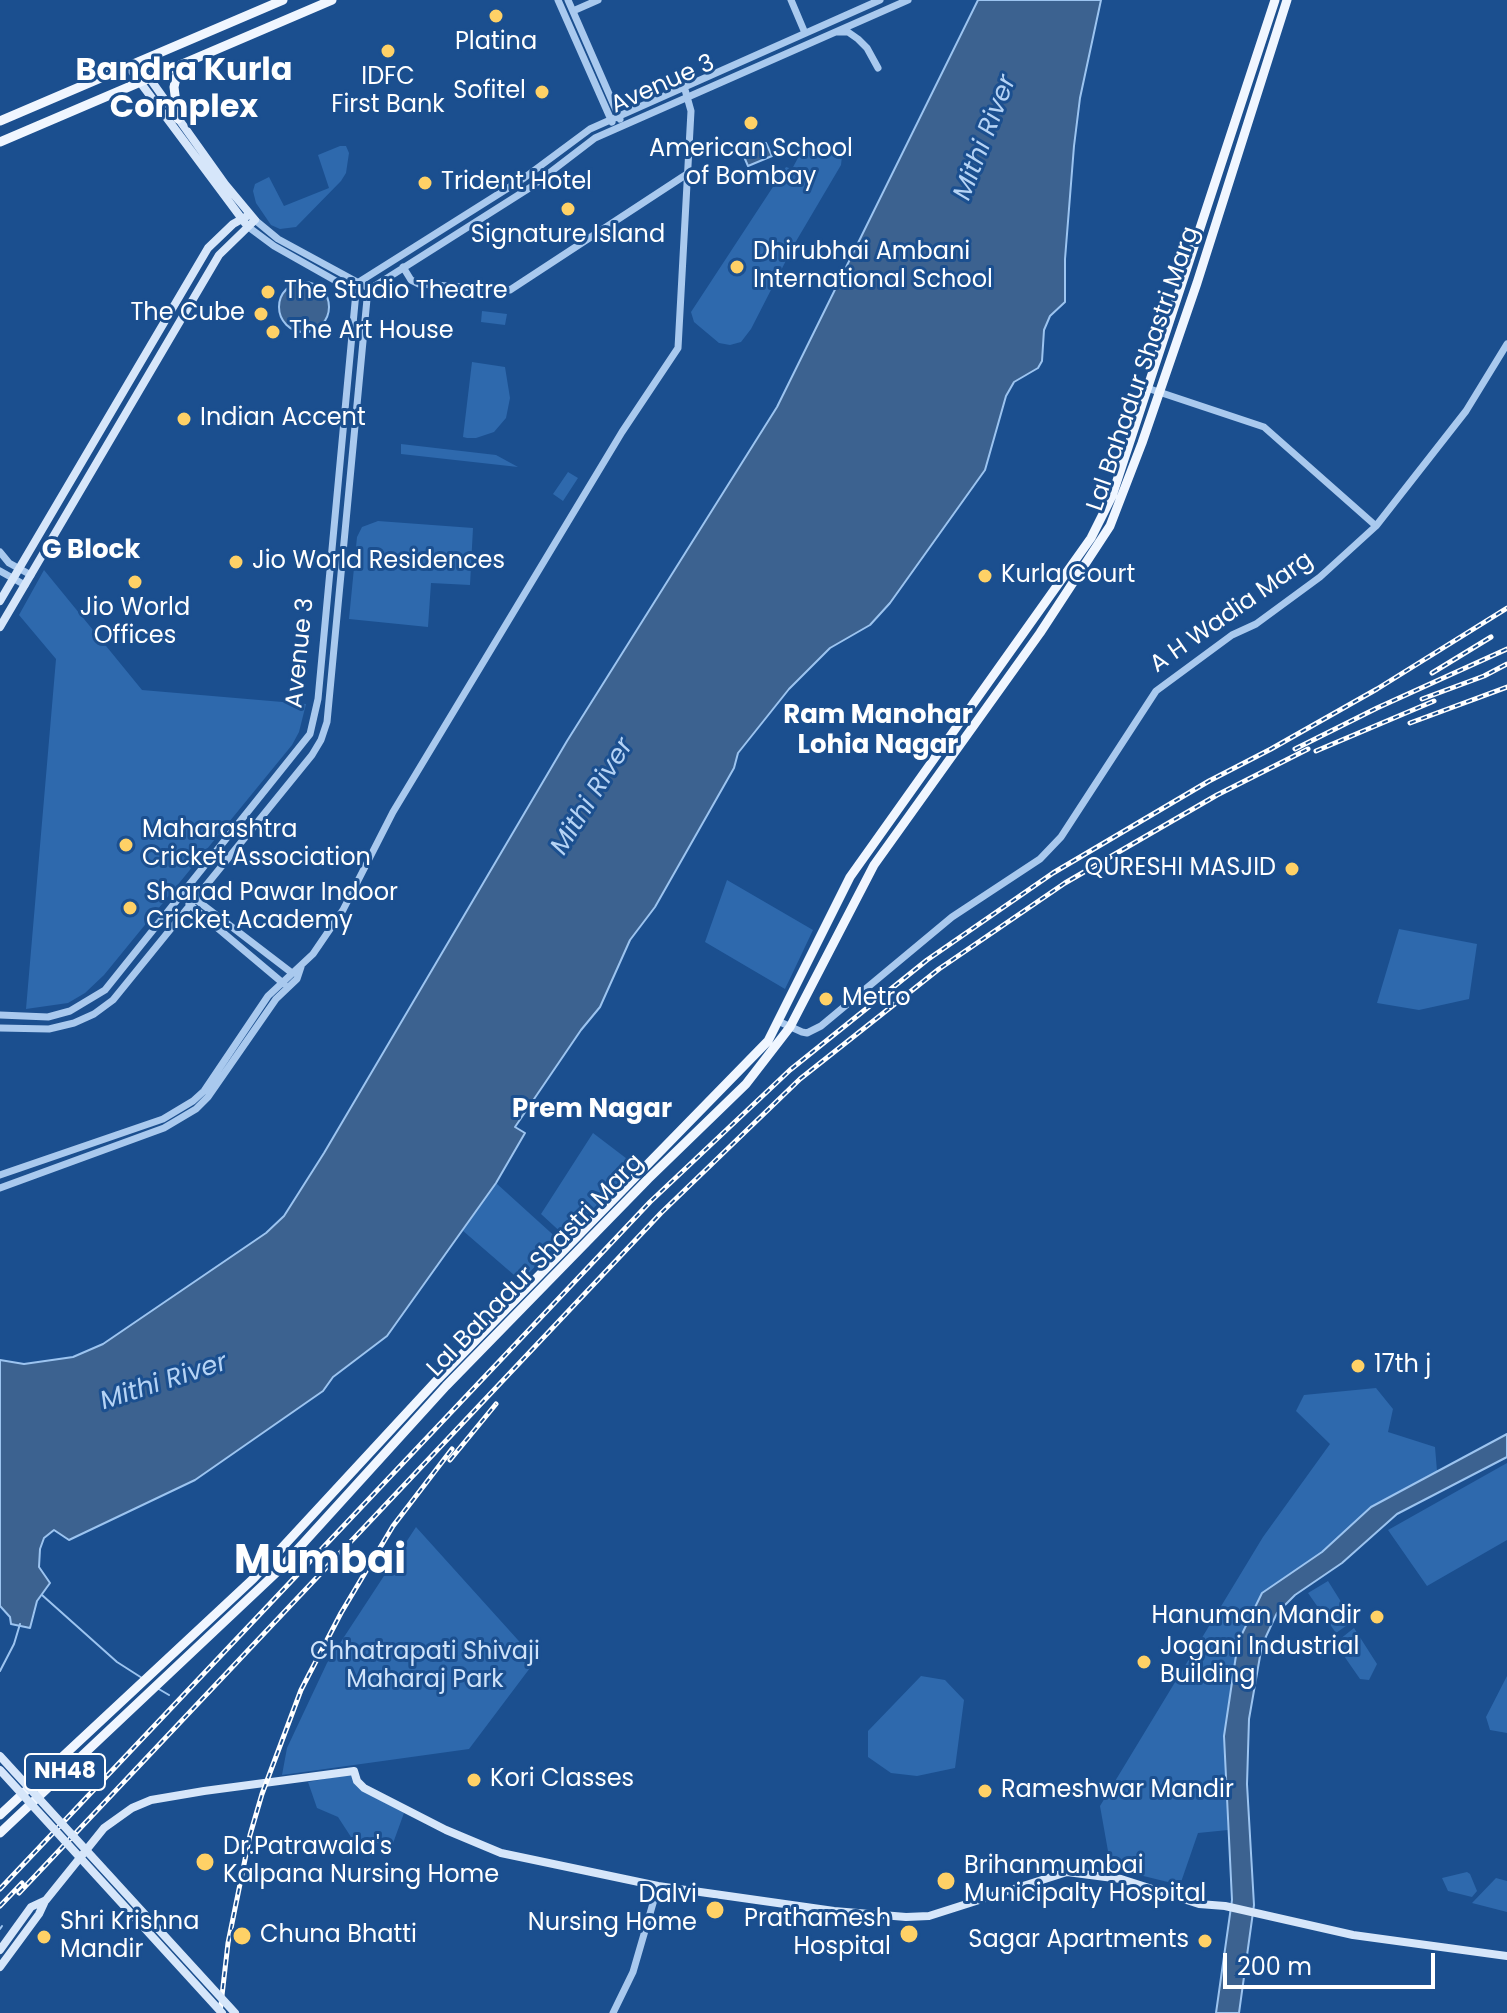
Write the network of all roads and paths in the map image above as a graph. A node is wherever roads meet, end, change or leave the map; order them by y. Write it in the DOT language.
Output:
graph roads {
  1 [pos="283,0"];
  2 [pos="332,0"];
  3 [pos="558,0"];
  4 [pos="568,0"];
  5 [pos="598,0"];
  6 [pos="791,0"];
  7 [pos="880,0"];
  8 [pos="908,0"];
  9 [pos="1275,0"];
  10 [pos="1287,0"];
  11 [pos="573,11"];
  12 [pos="835,31"];
  13 [pos="805,32"];
  14 [pos="1268,37"];
  15 [pos="810,42"];
  16 [pos="133,64"];
  17 [pos="183,64"];
  18 [pos="878,68"];
  19 [pos="145,80"];
  20 [pos="684,86"];
  21 [pos="688,95"];
  22 [pos="614,117"];
  23 [pos="178,119"];
  24 [pos="0,121"];
  25 [pos="619,126"];
  26 [pos="0,142"];
  27 [pos="1221,160"];
  28 [pos="1236,163"];
  29 [pos="687,174"];
  30 [pos="248,220"];
  31 [pos="403,267"];
  32 [pos="359,282"];
  33 [pos="370,289"];
  34 [pos="356,292"];
  35 [pos="367,299"];
  36 [pos="1507,344"];
  37 [pos="1504,360"];
  38 [pos="1147,388"];
  39 [pos="1160,392"];
  40 [pos="1376,526"];
  41 [pos="0,552"];
  42 [pos="19,569"];
  43 [pos="0,571"];
  44 [pos="31,575"];
  45 [pos="13,579"];
  46 [pos="25,585"];
  47 [pos="0,601"];
  48 [pos="0,627"];
  49 [pos="966,713"];
  50 [pos="978,719"];
  51 [pos="183,895"];
  52 [pos="193,903"];
  53 [pos="123,970"];
  54 [pos="294,976"];
  55 [pos="134,977"];
  56 [pos="281,982"];
  57 [pos="288,988"];
  58 [pos="0,1015"];
  59 [pos="780,1022"];
  60 [pos="790,1027"];
  61 [pos="0,1028"];
  62 [pos="772,1044"];
  63 [pos="0,1175"];
  64 [pos="0,1188"];
  65 [pos="519,1304"];
  66 [pos="438,1379"];
  67 [pos="446,1386"];
  68 [pos="337,1509"];
  69 [pos="319,1510"];
  70 [pos="209,1621"];
  71 [pos="217,1630"];
  72 [pos="174,1661"];
  73 [pos="125,1706"];
  74 [pos="95,1728"];
  75 [pos="103,1737"];
  76 [pos="0,1756"];
  77 [pos="0,1770"];
  78 [pos="0,1815"];
  79 [pos="0,1833"];
  80 [pos="658,1886"];
  81 [pos="46,1900"];
  82 [pos="0,1950"];
  83 [pos="1507,1956"];
  84 [pos="0,1967"];
  85 [pos="222,2013"];
  86 [pos="235,2013"];
  87 [pos="613,2013"];
  1 -- 16 [label="main road"];
  2 -- 17 [label="main road"];
  3 -- 22 [label="street"];
  4 -- 11 [label="street"];
  5 -- 11 [label="street"];
  6 -- 13 [label="street"];
  7 -- 13 [label="street, Avenue 3"];
  8 -- 12 [label="street, Avenue 3"];
  9 -- 14 [label="main road, Lal Bahadur Shastri Marg"];
  10 -- 14 [label="main road, Lal Bahadur Shastri Marg"];
  11 -- 22 [label="street"];
  12 -- 15 [label="street, Avenue 3"];
  12 -- 18 [label="street"];
  13 -- 15 [label="street"];
  13 -- 20 [label="street, Avenue 3"];
  14 -- 27 [label="main road, Lal Bahadur Shastri Marg"];
  14 -- 28 [label="main road, Lal Bahadur Shastri Marg"];
  15 -- 21 [label="street, Avenue 3"];
  16 -- 19 [label="main road"];
  16 -- 24 [label="main road"];
  17 -- 19 [label="main road"];
  17 -- 23 [label="main road"];
  19 -- 23 [label="main road"];
  19 -- 26 [label="main road"];
  19 -- 30 [label="main road"];
  20 -- 21 [label="street"];
  20 -- 22 [label="street, Avenue 3"];
  21 -- 25 [label="street, Avenue 3"];
  21 -- 29 [label="street"];
  22 -- 25 [label="street"];
  22 -- 32 [label="street, Avenue 3"];
  23 -- 30 [label="main road"];
  25 -- 31 [label="street, Avenue 3"];
  27 -- 28 [label="main road"];
  27 -- 38 [label="main road, Lal Bahadur Shastri Marg"];
  28 -- 39 [label="main road, Lal Bahadur Shastri Marg"];
  29 -- 31 [label="street"];
  29 -- 54 [label="street"];
  30 -- 32 [label="street"];
  30 -- 34 [label="street"];
  30 -- 42 [label="main road"];
  30 -- 44 [label="main road"];
  31 -- 33 [label="street, Avenue 3"];
  32 -- 33 [label="street"];
  32 -- 34 [label="street, Avenue 3"];
  33 -- 35 [label="street, Avenue 3"];
  34 -- 35 [label="street"];
  34 -- 51 [label="street, Avenue 3"];
  35 -- 52 [label="street, Avenue 3"];
  36 -- 37 [label="street, A H Wadia Marg"];
  37 -- 40 [label="street, A H Wadia Marg"];
  38 -- 39 [label="street"];
  38 -- 49 [label="main road, Lal Bahadur Shastri Marg"];
  39 -- 40 [label="street"];
  39 -- 50 [label="main road, Lal Bahadur Shastri Marg"];
  40 -- 60 [label="street, A H Wadia Marg"];
  41 -- 42 [label="street"];
  42 -- 44 [label="street"];
  42 -- 45 [label="main road"];
  43 -- 45 [label="street"];
  44 -- 46 [label="main road"];
  45 -- 46 [label="street"];
  45 -- 47 [label="main road"];
  46 -- 48 [label="main road"];
  49 -- 50 [label="main road"];
  49 -- 59 [label="main road, Lal Bahadur Shastri Marg"];
  50 -- 60 [label="main road, Lal Bahadur Shastri Marg"];
  51 -- 52 [label="street"];
  51 -- 53 [label="street, Avenue 3"];
  52 -- 54 [label="street"];
  52 -- 55 [label="street, Avenue 3"];
  52 -- 56 [label="street"];
  53 -- 55 [label="street"];
  53 -- 58 [label="street, Avenue 3"];
  54 -- 56 [label="street"];
  54 -- 57 [label="street"];
  55 -- 61 [label="street, Avenue 3"];
  56 -- 57 [label="street"];
  56 -- 63 [label="street"];
  57 -- 64 [label="street"];
  59 -- 60 [label="street"];
  59 -- 62 [label="main road, Lal Bahadur Shastri Marg"];
  60 -- 62 [label="main road, Lal Bahadur Shastri Marg"];
  62 -- 65 [label="main road, Lal Bahadur Shastri Marg"];
  65 -- 66 [label="main road, Lal Bahadur Shastri Marg"];
  65 -- 67 [label="main road, Lal Bahadur Shastri Marg"];
  66 -- 67 [label="main road"];
  66 -- 69 [label="main road, Lal Bahadur Shastri Marg"];
  67 -- 68 [label="main road, Lal Bahadur Shastri Marg"];
  68 -- 69 [label="main road"];
  68 -- 71 [label="main road, Lal Bahadur Shastri Marg"];
  69 -- 70 [label="main road, Lal Bahadur Shastri Marg"];
  70 -- 71 [label="main road"];
  70 -- 72 [label="main road, Lal Bahadur Shastri Marg"];
  71 -- 72 [label="main road, Lal Bahadur Shastri Marg"];
  72 -- 73 [label="main road, Lal Bahadur Shastri Marg"];
  73 -- 74 [label="main road, Lal Bahadur Shastri Marg / NH48"];
  73 -- 75 [label="main road, Lal Bahadur Shastri Marg / NH48"];
  74 -- 75 [label="main road"];
  74 -- 78 [label="main road, Lal Bahadur Shastri Marg / NH48"];
  75 -- 79 [label="main road, Lal Bahadur Shastri Marg / NH48"];
  76 -- 86 [label="main road, bridge"];
  77 -- 85 [label="main road, bridge"];
  80 -- 81 [label="main road"];
  80 -- 83 [label="main road"];
  80 -- 87 [label="street"];
  81 -- 82 [label="main road"];
  81 -- 84 [label="main road"];
}
